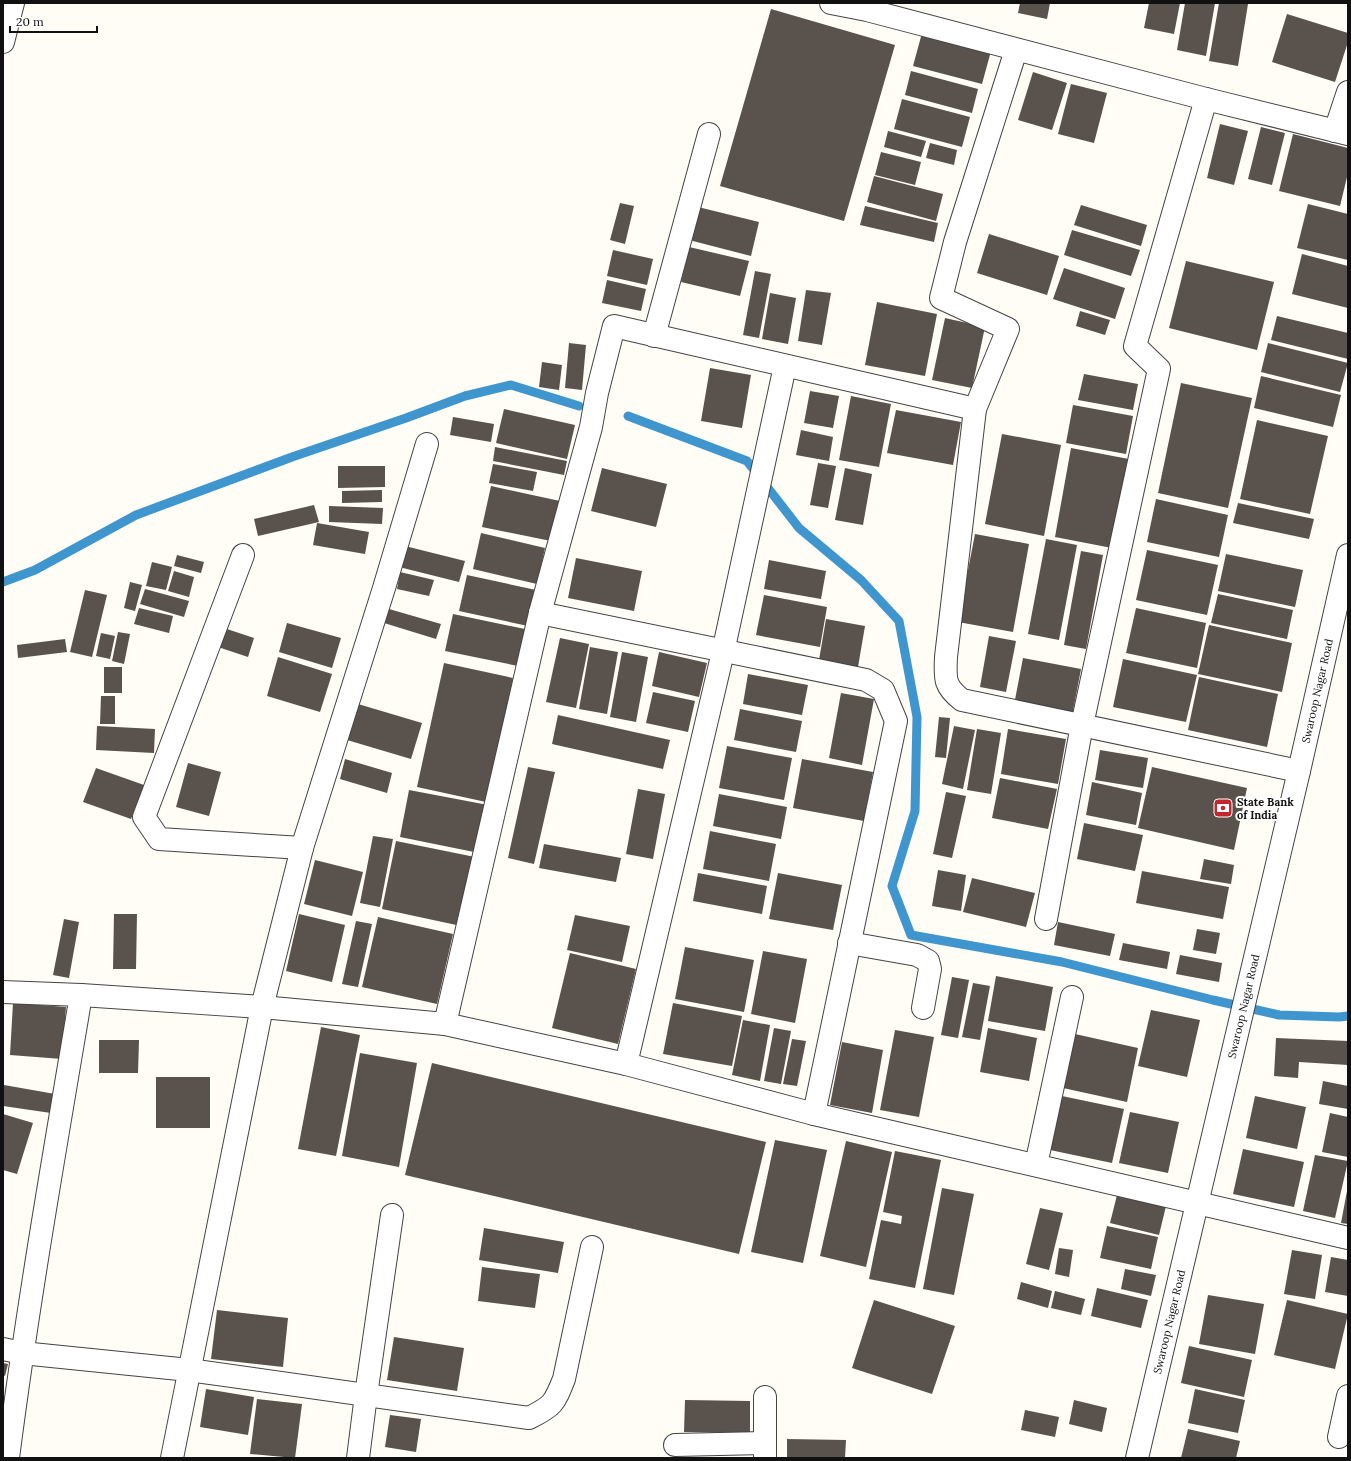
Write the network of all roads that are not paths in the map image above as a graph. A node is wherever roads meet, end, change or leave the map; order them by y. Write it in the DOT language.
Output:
graph roads {
  1 [pos="13,3"];
  2 [pos="831,3"];
  3 [pos="868,6"];
  4 [pos="3,42"];
  5 [pos="1016,50"];
  6 [pos="1348,92"];
  7 [pos="1206,99"];
  8 [pos="1342,132"];
  9 [pos="709,134"];
  10 [pos="654,336"];
  11 [pos="785,366"];
  12 [pos="976,409"];
  13 [pos="427,444"];
  14 [pos="243,555"];
  15 [pos="1348,555"];
  16 [pos="540,613"];
  17 [pos="723,652"];
  18 [pos="1082,726"];
  19 [pos="1299,771"];
  20 [pos="302,848"];
  21 [pos="1046,919"];
  22 [pos="849,943"];
  23 [pos="3,992"];
  24 [pos="81,995"];
  25 [pos="1072,996"];
  26 [pos="262,1007"];
  27 [pos="924,1008"];
  28 [pos="445,1024"];
  29 [pos="626,1064"];
  30 [pos="814,1114"];
  31 [pos="1036,1165"];
  32 [pos="1197,1203"];
  33 [pos="392,1215"];
  34 [pos="1348,1238"];
  35 [pos="592,1247"];
  36 [pos="12,1351"];
  37 [pos="189,1370"];
  38 [pos="366,1395"];
  39 [pos="1348,1396"];
  40 [pos="765,1397"];
  41 [pos="1339,1437"];
  42 [pos="675,1445"];
  43 [pos="765,1450"];
  44 [pos="8,1458"];
  45 [pos="172,1458"];
  46 [pos="358,1458"];
  47 [pos="1137,1458"];
  1 -- 4 [label="street"];
  2 -- 3 [label="street"];
  3 -- 5 [label="street"];
  5 -- 7 [label="street"];
  5 -- 12 [label="street"];
  6 -- 8 [label="street"];
  7 -- 8 [label="street"];
  7 -- 18 [label="street"];
  9 -- 10 [label="street"];
  10 -- 11 [label="street"];
  10 -- 16 [label="street"];
  11 -- 12 [label="street"];
  11 -- 17 [label="street"];
  12 -- 18 [label="street"];
  13 -- 20 [label="street"];
  14 -- 20 [label="street"];
  15 -- 19 [label="street, Swaroop Nagar Road"];
  16 -- 17 [label="street"];
  16 -- 28 [label="street"];
  17 -- 22 [label="street"];
  17 -- 29 [label="street"];
  18 -- 19 [label="street"];
  18 -- 21 [label="street"];
  19 -- 32 [label="street, Swaroop Nagar Road"];
  20 -- 26 [label="street"];
  22 -- 27 [label="street"];
  22 -- 30 [label="street"];
  23 -- 24 [label="street"];
  24 -- 26 [label="street"];
  24 -- 36 [label="street"];
  25 -- 31 [label="street"];
  26 -- 28 [label="street"];
  26 -- 37 [label="street"];
  28 -- 29 [label="street"];
  29 -- 30 [label="street"];
  30 -- 31 [label="street"];
  31 -- 32 [label="street"];
  32 -- 34 [label="street"];
  32 -- 47 [label="street, Swaroop Nagar Road"];
  33 -- 38 [label="street"];
  35 -- 38 [label="street"];
  36 -- 37 [label="street"];
  36 -- 44 [label="street"];
  37 -- 38 [label="street"];
  37 -- 45 [label="street"];
  38 -- 46 [label="street"];
  39 -- 41 [label="street"];
  40 -- 43 [label="street"];
  42 -- 43 [label="street"];
}
